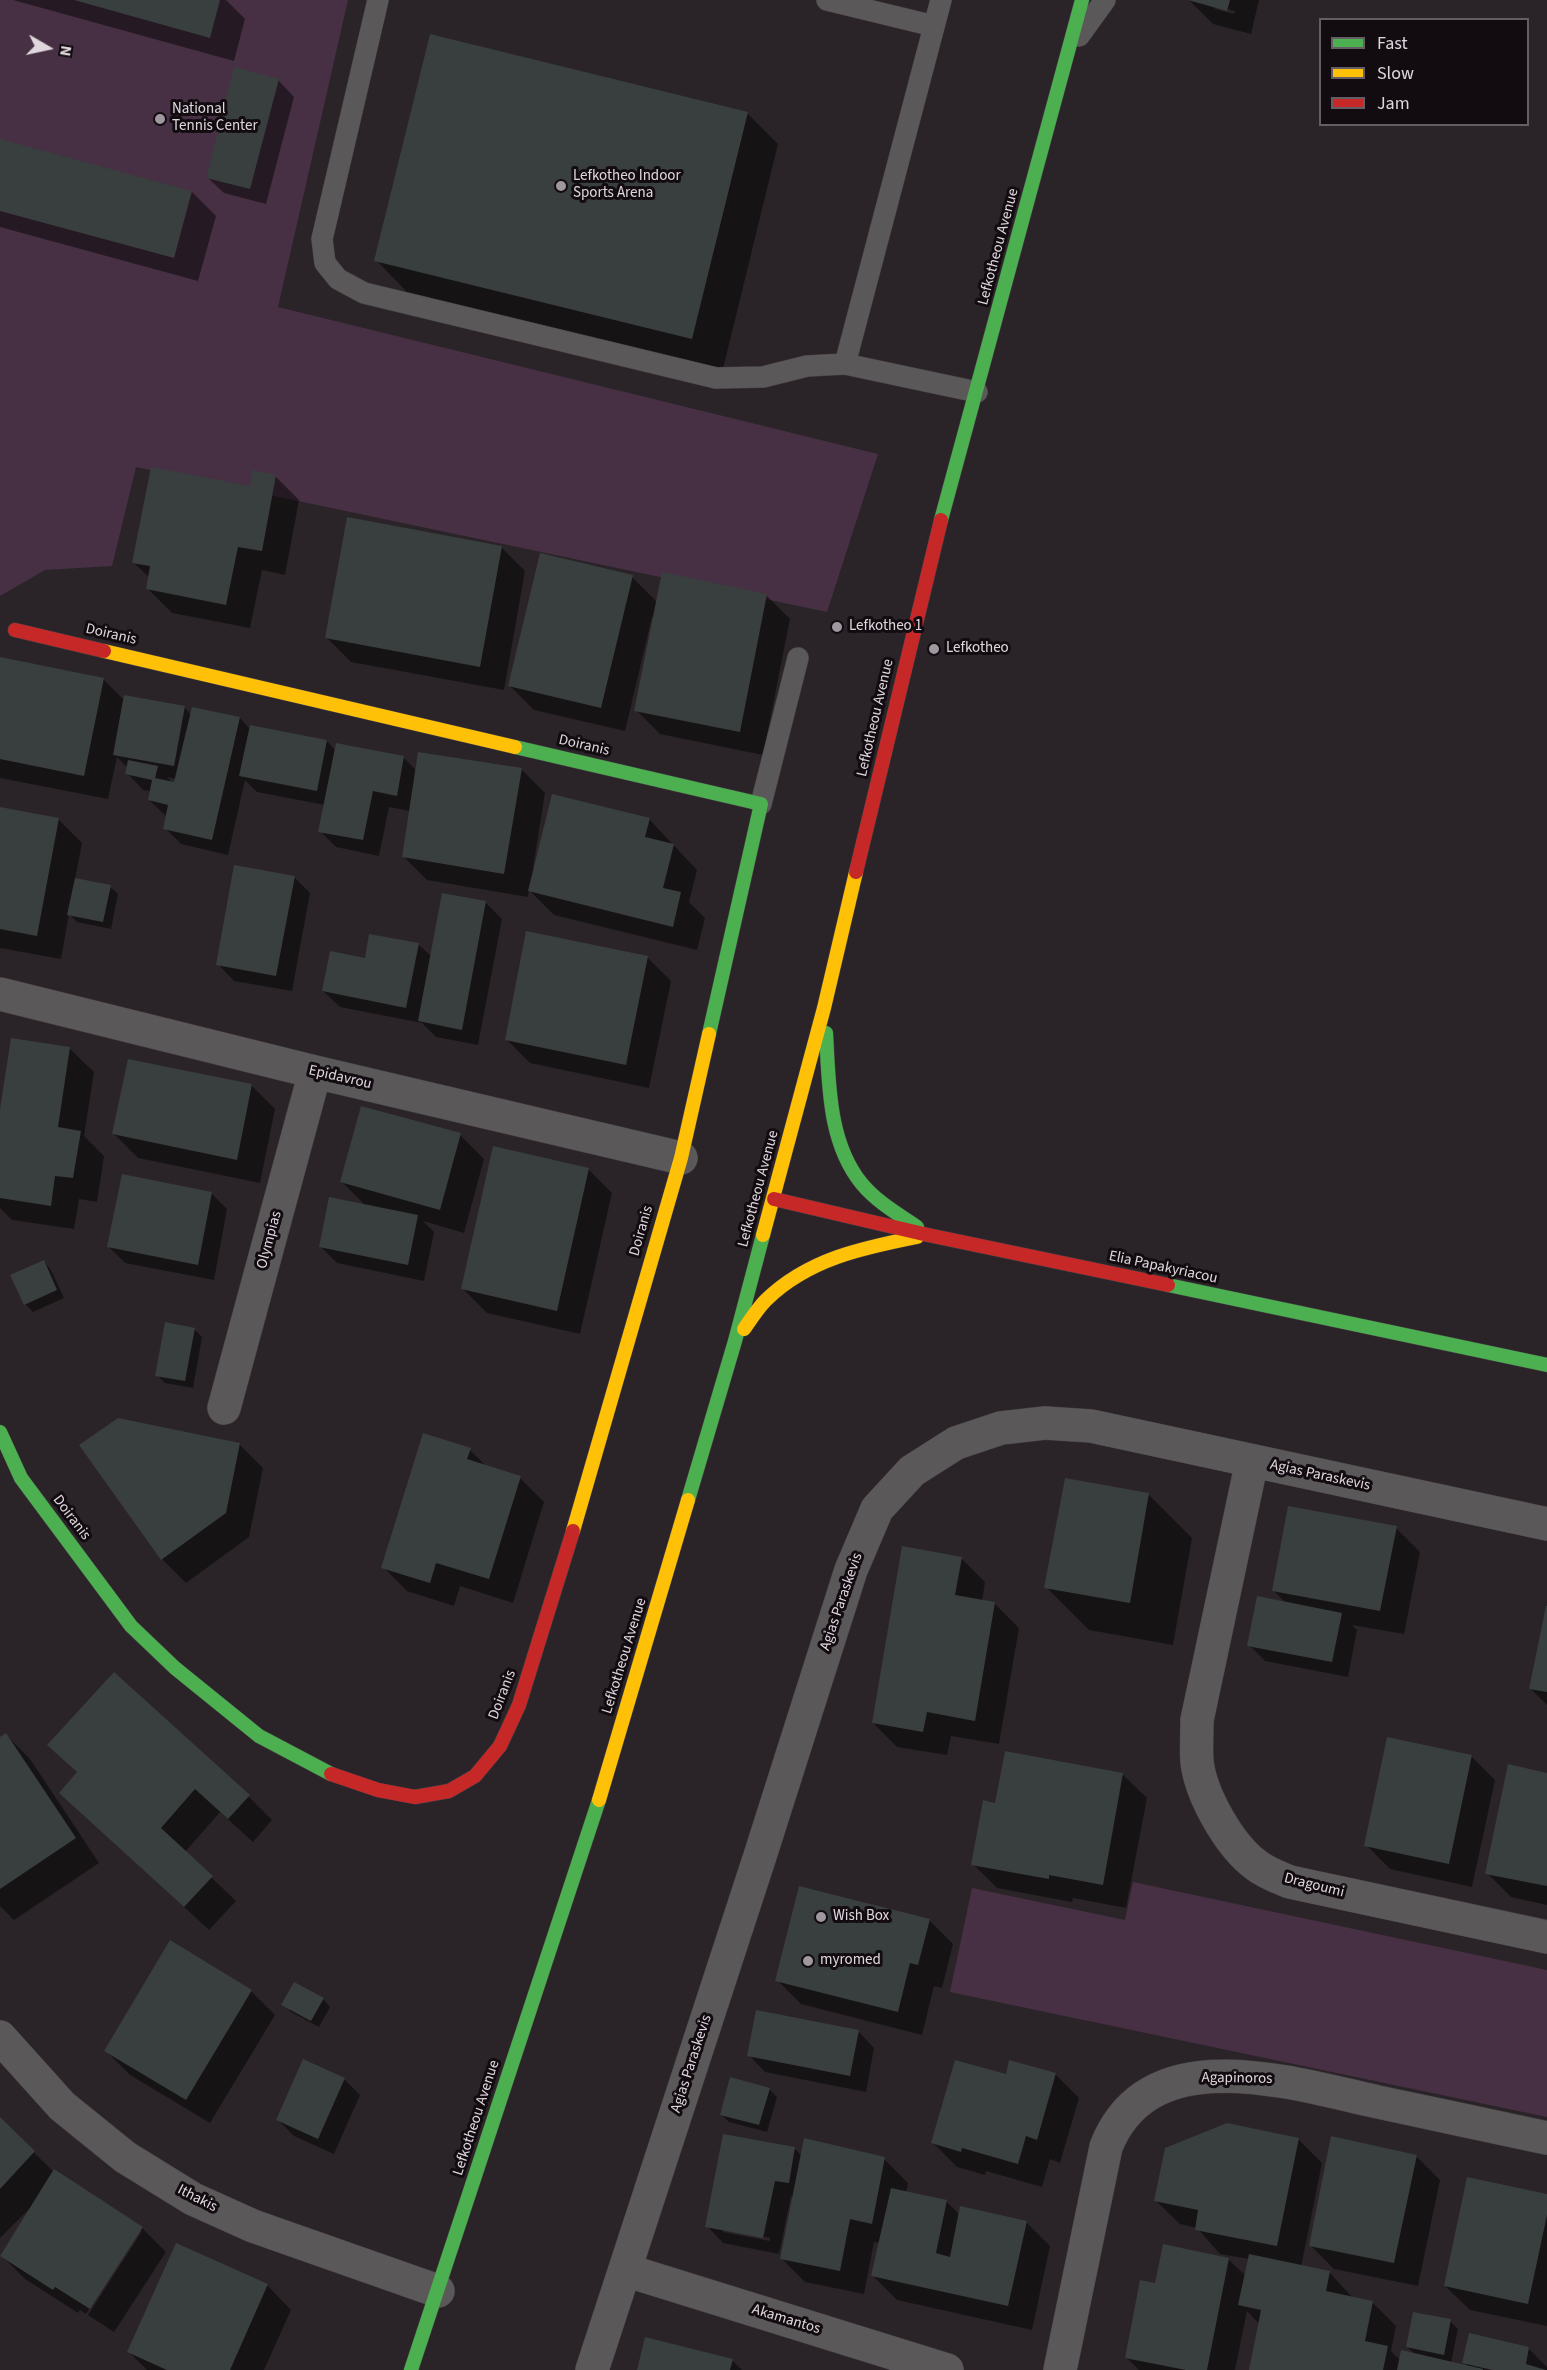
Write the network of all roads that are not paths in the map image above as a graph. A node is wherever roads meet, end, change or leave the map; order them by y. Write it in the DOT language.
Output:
graph roads {
  1 [pos="378,0"];
  2 [pos="827,0"];
  3 [pos="941,0"];
  4 [pos="1082,0"];
  5 [pos="1105,0"];
  6 [pos="934,26"];
  7 [pos="1068,52"];
  8 [pos="845,364"];
  9 [pos="977,392"];
  10 [pos="15,630"];
  11 [pos="798,658"];
  12 [pos="761,804"];
  13 [pos="0,994"];
  14 [pos="824,1008"];
  15 [pos="315,1072"];
  16 [pos="681,1158"];
  17 [pos="774,1199"];
  18 [pos="928,1235"];
  19 [pos="735,1341"];
  20 [pos="1547,1365"];
  21 [pos="224,1407"];
  22 [pos="0,1432"];
  23 [pos="1251,1461"];
  24 [pos="1547,1524"];
  25 [pos="1547,1937"];
  26 [pos="0,2037"];
  27 [pos="1547,2138"];
  28 [pos="625,2270"];
  29 [pos="438,2291"];
  30 [pos="411,2370"];
  31 [pos="592,2370"];
  32 [pos="947,2370"];
  33 [pos="1060,2370"];
  1 -- 8 [label="lane"];
  2 -- 6 [label="lane"];
  3 -- 6 [label="lane"];
  4 -- 7 [label="main road, Lefkotheou Avenue"];
  5 -- 7 [label="lane"];
  6 -- 8 [label="lane"];
  7 -- 9 [label="main road, Lefkotheou Avenue"];
  8 -- 9 [label="lane"];
  9 -- 14 [label="main road, Lefkotheou Avenue"];
  10 -- 12 [label="main road, Doiranis"];
  11 -- 12 [label="lane"];
  12 -- 16 [label="main road, Doiranis"];
  13 -- 15 [label="street, Epidavrou"];
  14 -- 17 [label="main road, Lefkotheou Avenue"];
  14 -- 18 [label="main road"];
  15 -- 16 [label="street, Epidavrou"];
  15 -- 21 [label="street, Olympias"];
  16 -- 22 [label="main road, Doiranis"];
  17 -- 18 [label="main road, Elia Papakyriacou"];
  17 -- 19 [label="main road, Lefkotheou Avenue"];
  18 -- 19 [label="main road"];
  18 -- 20 [label="main road, Elia Papakyriacou"];
  19 -- 29 [label="main road, Lefkotheou Avenue"];
  23 -- 24 [label="street, Agias Paraskevis"];
  23 -- 25 [label="street, Dragoumi"];
  23 -- 28 [label="street, Agias Paraskevis"];
  26 -- 29 [label="street, Ithakis"];
  27 -- 33 [label="street, Agapinoros"];
  28 -- 31 [label="street, Agias Paraskevis"];
  28 -- 32 [label="street, Akamantos"];
  29 -- 30 [label="main road, Lefkotheou Avenue"];
}
